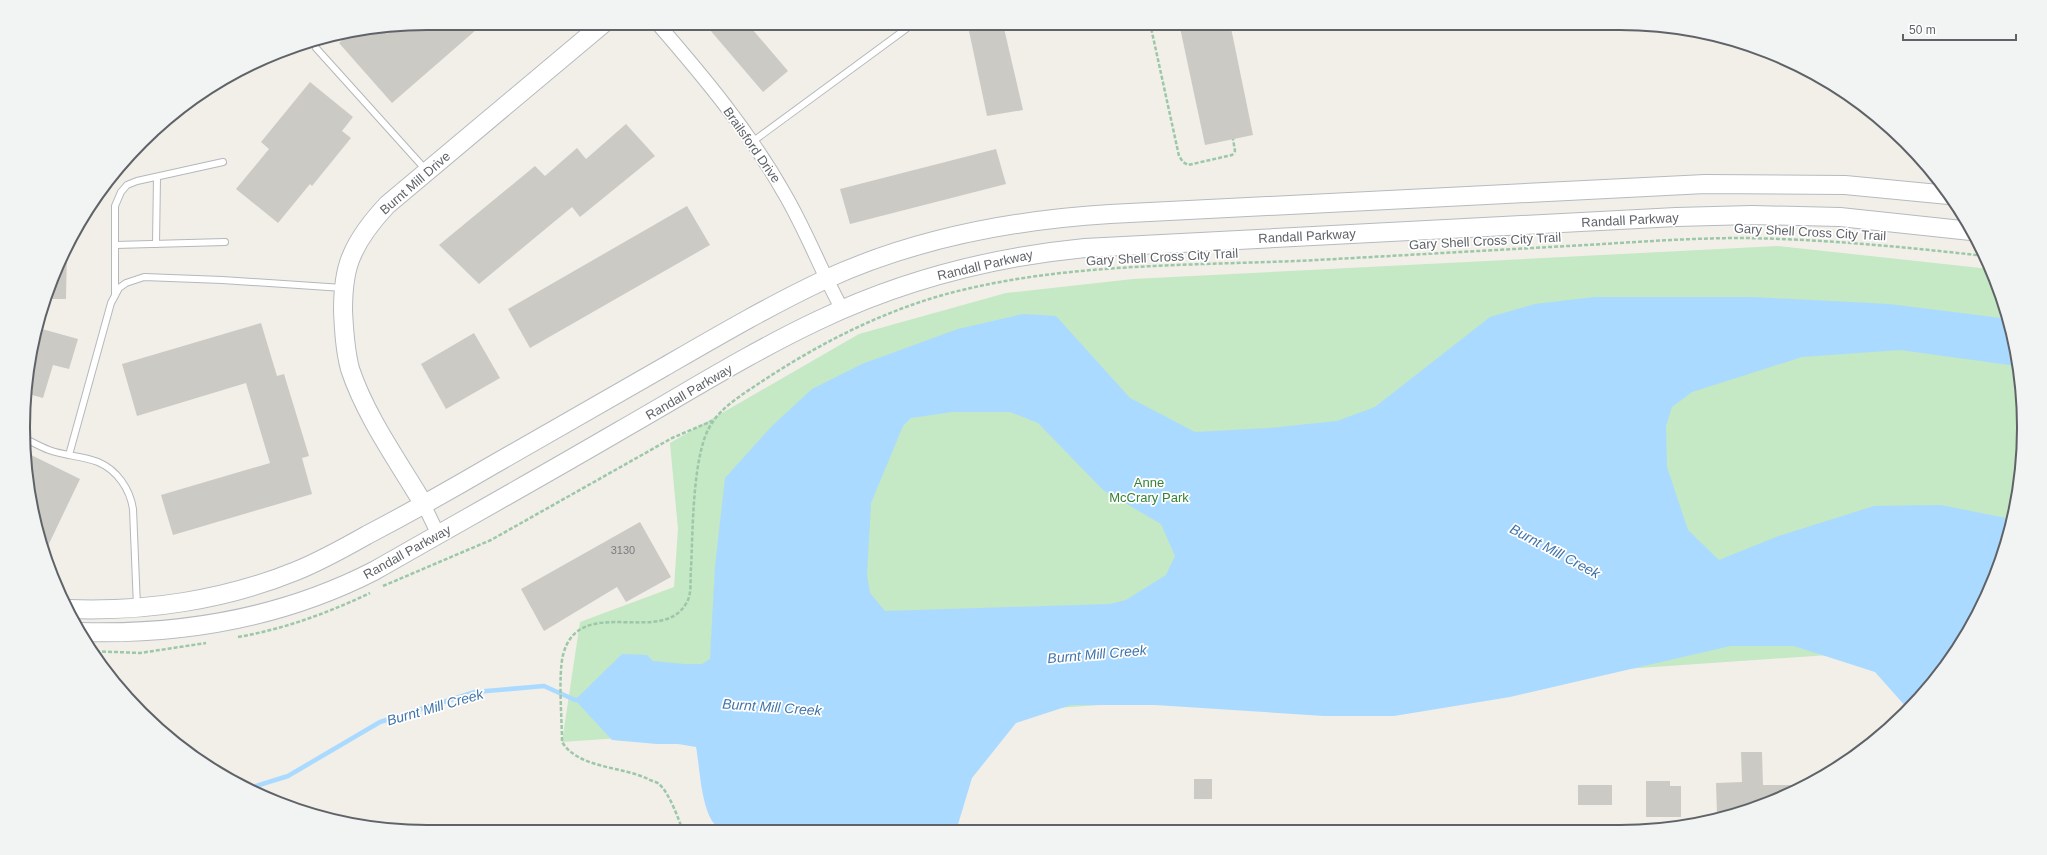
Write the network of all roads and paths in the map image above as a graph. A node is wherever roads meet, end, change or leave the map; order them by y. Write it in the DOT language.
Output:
graph roads {
  1 [pos="596,30"];
  2 [pos="663,30"];
  3 [pos="904,30"];
  4 [pos="1152,30"];
  5 [pos="316,48"];
  6 [pos="1233,139"];
  7 [pos="752,142"];
  8 [pos="223,162"];
  9 [pos="428,172"];
  10 [pos="157,177"];
  11 [pos="1941,194"];
  12 [pos="1965,230"];
  13 [pos="225,242"];
  14 [pos="156,244"];
  15 [pos="115,245"];
  16 [pos="1978,255"];
  17 [pos="826,279"];
  18 [pos="344,288"];
  19 [pos="115,295"];
  20 [pos="842,309"];
  21 [pos="31,441"];
  22 [pos="69,456"];
  23 [pos="424,505"];
  24 [pos="438,534"];
  25 [pos="137,608"];
  26 [pos="74,609"];
  27 [pos="87,632"];
  28 [pos="681,825"];
  1 -- 9 [label="main road, Burnt Mill Drive"];
  2 -- 7 [label="street, Brailsford Drive"];
  3 -- 7 [label="lane"];
  4 -- 6 [label="path"];
  5 -- 9 [label="lane"];
  7 -- 17 [label="street, Brailsford Drive"];
  8 -- 10 [label="lane"];
  9 -- 18 [label="main road, Burnt Mill Drive"];
  10 -- 14 [label="lane"];
  10 -- 15 [label="lane"];
  11 -- 17 [label="main road"];
  12 -- 20 [label="main road, Randall Parkway"];
  13 -- 14 [label="lane"];
  14 -- 15 [label="lane"];
  15 -- 19 [label="lane"];
  16 -- 28 [label="path, Gary Shell Cross City Trail"];
  17 -- 20 [label="street, Brailsford Drive"];
  17 -- 23 [label="main road"];
  18 -- 19 [label="lane"];
  18 -- 23 [label="main road, Burnt Mill Drive"];
  19 -- 22 [label="lane"];
  20 -- 24 [label="main road, Randall Parkway"];
  21 -- 22 [label="lane"];
  22 -- 25 [label="lane"];
  23 -- 24 [label="street"];
  23 -- 25 [label="main road"];
  24 -- 27 [label="main road, Randall Parkway"];
  25 -- 26 [label="main road"];
}
